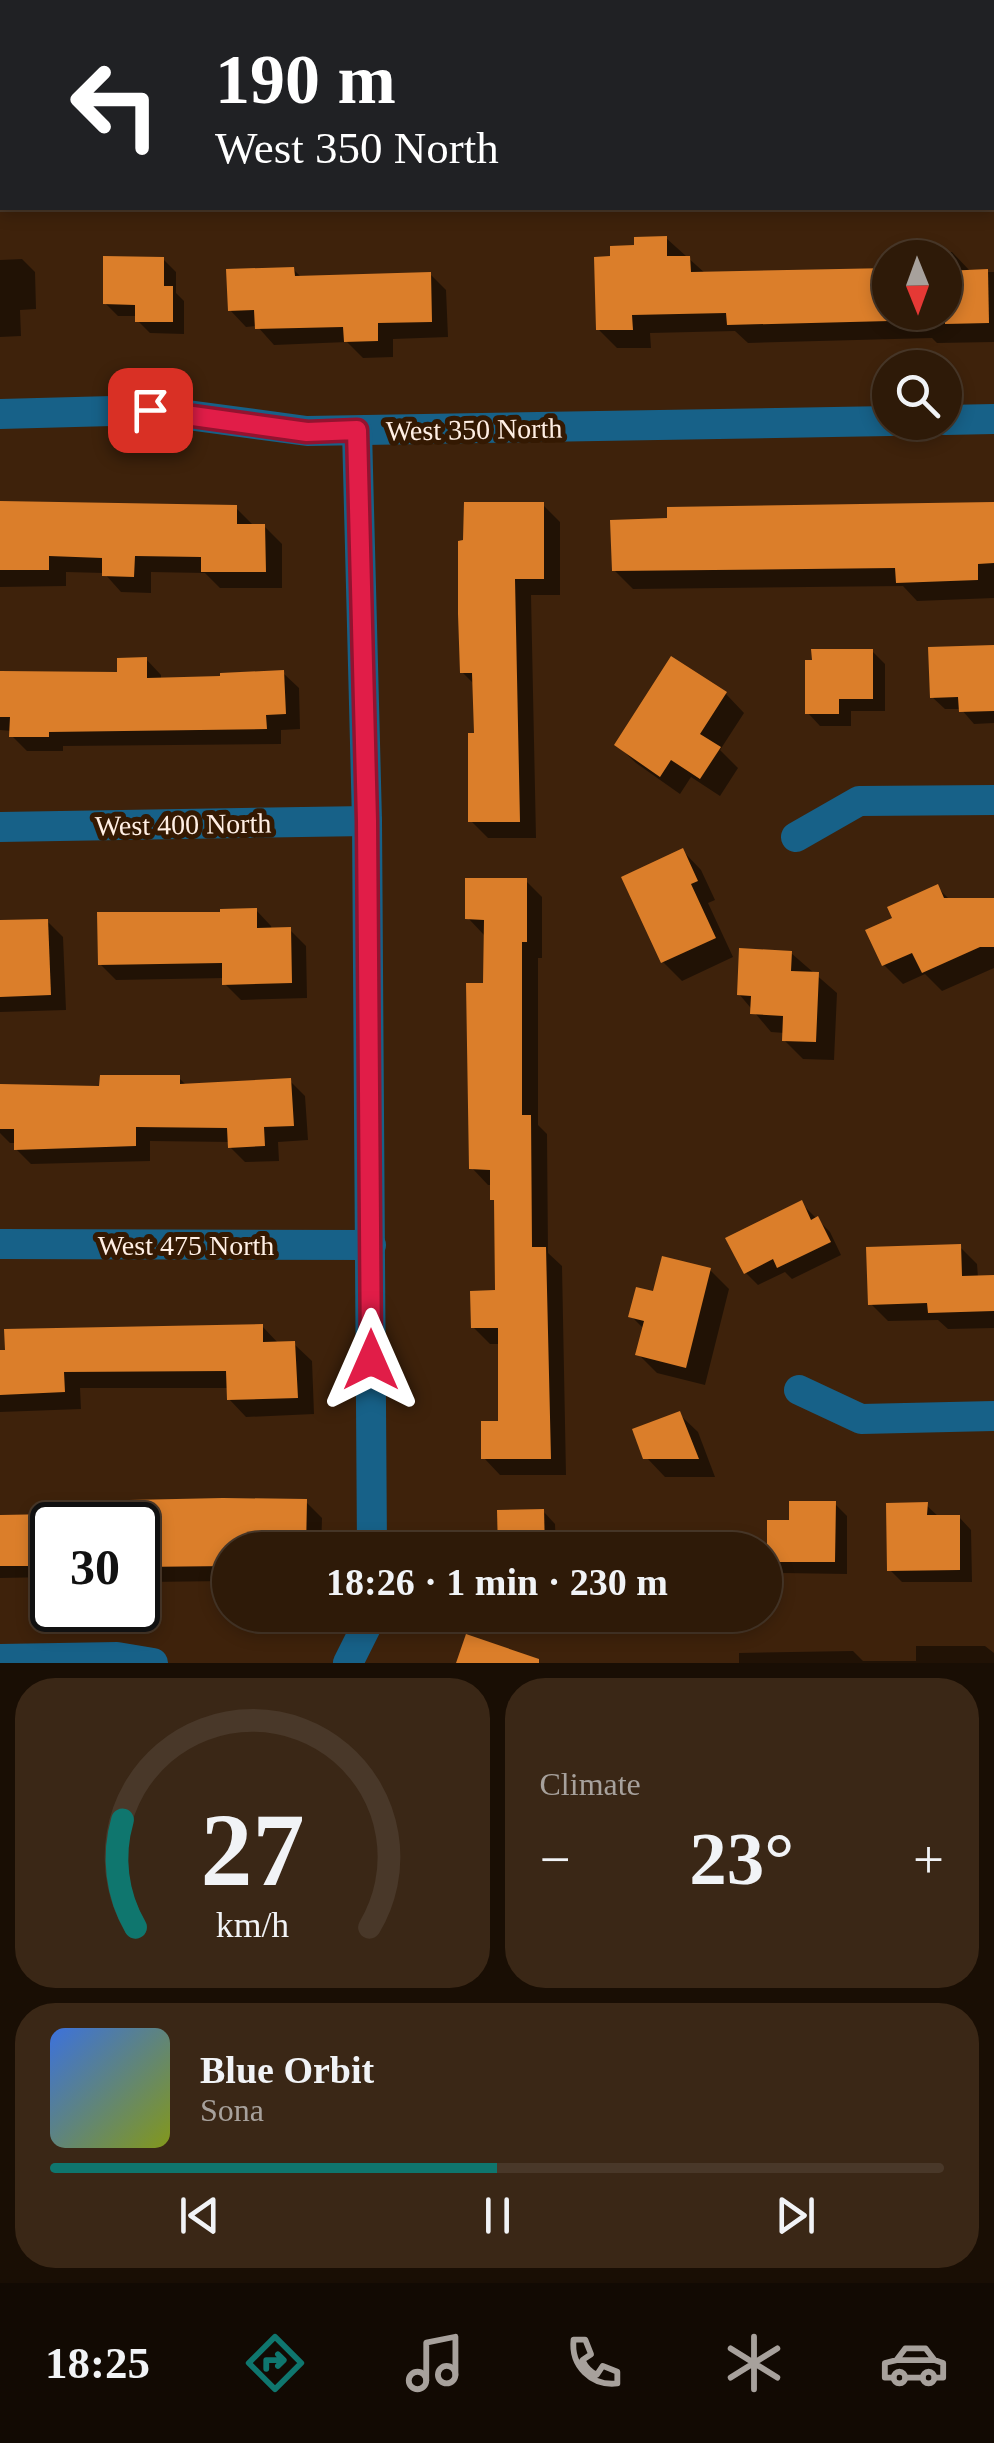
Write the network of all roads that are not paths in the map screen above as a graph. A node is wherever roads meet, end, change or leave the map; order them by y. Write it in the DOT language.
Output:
graph roads {
  1 [pos="0,414"];
  2 [pos="962,420"];
  3 [pos="994,420"];
  4 [pos="872,421"];
  5 [pos="357,430"];
  6 [pos="994,800"];
  7 [pos="367,821"];
  8 [pos="0,827"];
  9 [pos="796,837"];
  10 [pos="0,1244"];
  11 [pos="371,1245"];
  12 [pos="799,1390"];
  13 [pos="994,1416"];
  14 [pos="372,1532"];
  15 [pos="364,1632"];
  16 [pos="0,1659"];
  17 [pos="153,1663"];
  18 [pos="348,1663"];
  1 -- 5 [label="street, West 350 North"];
  2 -- 3 [label="street"];
  4 -- 5 [label="street, West 350 North"];
  5 -- 7 [label="street"];
  6 -- 9 [label="street"];
  7 -- 8 [label="street, West 400 North"];
  7 -- 11 [label="street"];
  10 -- 11 [label="street, West 475 North"];
  11 -- 14 [label="street"];
  12 -- 13 [label="street"];
  15 -- 18 [label="street"];
  16 -- 17 [label="street"];
}
